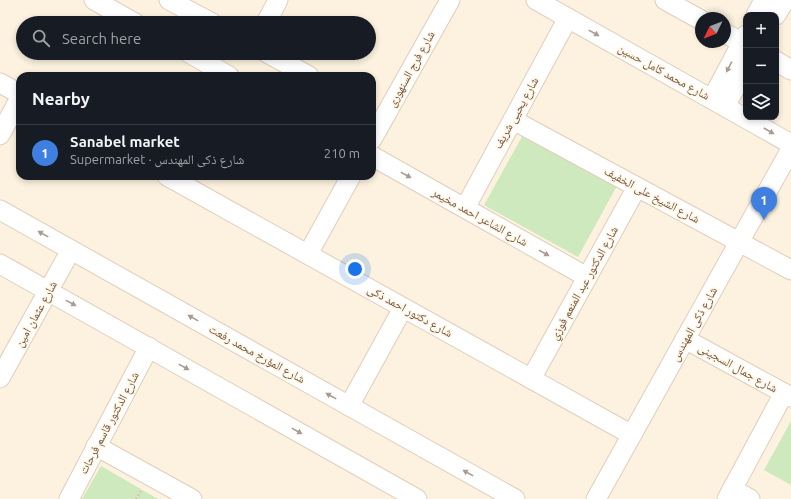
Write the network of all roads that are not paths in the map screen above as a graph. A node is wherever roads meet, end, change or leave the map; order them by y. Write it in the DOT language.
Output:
graph roads {
  1 [pos="94,0"];
  2 [pos="169,0"];
  3 [pos="278,0"];
  4 [pos="450,0"];
  5 [pos="536,0"];
  6 [pos="666,0"];
  7 [pos="764,0"];
  8 [pos="784,0"];
  9 [pos="758,12"];
  10 [pos="778,12"];
  11 [pos="123,16"];
  12 [pos="199,16"];
  13 [pos="270,16"];
  14 [pos="695,17"];
  15 [pos="568,18"];
  16 [pos="731,35"];
  17 [pos="743,40"];
  18 [pos="743,46"];
  19 [pos="201,60"];
  20 [pos="280,60"];
  21 [pos="779,63"];
  22 [pos="791,70"];
  23 [pos="223,72"];
  24 [pos="302,72"];
  25 [pos="743,73"];
  26 [pos="0,83"];
  27 [pos="16,92"];
  28 [pos="718,103"];
  29 [pos="16,105"];
  30 [pos="378,114"];
  31 [pos="513,120"];
  32 [pos="0,135"];
  33 [pos="791,144"];
  34 [pos="791,149"];
  35 [pos="376,158"];
  36 [pos="174,180"];
  37 [pos="349,180"];
  38 [pos="637,187"];
  39 [pos="465,208"];
  40 [pos="0,210"];
  41 [pos="739,242"];
  42 [pos="71,250"];
  43 [pos="308,254"];
  44 [pos="0,264"];
  45 [pos="791,270"];
  46 [pos="587,277"];
  47 [pos="48,291"];
  48 [pos="403,308"];
  49 [pos="685,339"];
  50 [pos="149,347"];
  51 [pos="0,378"];
  52 [pos="531,379"];
  53 [pos="787,395"];
  54 [pos="349,406"];
  55 [pos="632,435"];
  56 [pos="96,446"];
  57 [pos="491,493"];
  58 [pos="730,494"];
  59 [pos="68,499"];
  60 [pos="192,499"];
  61 [pos="417,499"];
  62 [pos="515,499"];
  63 [pos="596,499"];
  64 [pos="750,499"];
  1 -- 11 [label="street"];
  2 -- 12 [label="street"];
  3 -- 13 [label="street"];
  4 -- 30 [label="street, شارع فرج السنهورى"];
  5 -- 15 [label="street, شارع محمد كامل حسين"];
  6 -- 14 [label="street"];
  7 -- 9 [label="street"];
  8 -- 10 [label="street"];
  15 -- 28 [label="street, شارع محمد كامل حسين, one-way"];
  15 -- 31 [label="street, شارع يحيى شريف"];
  16 -- 17 [label="street"];
  18 -- 28 [label="street, one-way"];
  19 -- 23 [label="street"];
  20 -- 24 [label="street"];
  21 -- 22 [label="street"];
  25 -- 28 [label="street"];
  26 -- 27 [label="street"];
  28 -- 33 [label="street, شارع محمد كامل حسين, one-way"];
  29 -- 32 [label="street"];
  31 -- 38 [label="street, شارع الشيخ على الخفيف"];
  31 -- 39 [label="street, شارع يحيى شريف"];
  34 -- 41 [label="street, شارع ذكى المهندس"];
  35 -- 39 [label="street, شارع الشاعر احمد مخيمر, one-way"];
  36 -- 43 [label="street, شارع دكتور احمد ذكى"];
  37 -- 43 [label="street"];
  38 -- 41 [label="street, شارع الشيخ على الخفيف"];
  38 -- 46 [label="street, شارع الدكتور عبد المنعم فوزي"];
  39 -- 46 [label="street, شارع الشاعر احمد مخيمر, one-way"];
  42 -- 40 [label="street, شارع المؤرخ محمد رفعت, one-way"];
  41 -- 45 [label="street, شارع الشيخ على الخفيف"];
  41 -- 49 [label="street, شارع ذكى المهندس"];
  42 -- 47 [label="street, شارع عثمان امين"];
  54 -- 42 [label="street, شارع المؤرخ محمد رفعت, one-way"];
  43 -- 48 [label="street, شارع دكتور احمد ذكى"];
  44 -- 47 [label="street"];
  46 -- 52 [label="street, شارع الدكتور عبد المنعم فوزي"];
  47 -- 50 [label="street, one-way"];
  47 -- 51 [label="street, شارع عثمان امين"];
  48 -- 52 [label="street, شارع دكتور احمد ذكى"];
  48 -- 54 [label="street"];
  49 -- 53 [label="street, شارع جمال السجينى"];
  49 -- 55 [label="street, شارع ذكى المهندس"];
  50 -- 56 [label="street, شارع الدكتور قاسم فرحات"];
  50 -- 61 [label="street, one-way"];
  52 -- 55 [label="street, شارع دكتور احمد ذكى"];
  53 -- 58 [label="street"];
  57 -- 54 [label="street, شارع المؤرخ محمد رفعت, one-way"];
  55 -- 63 [label="street, شارع ذكى المهندس"];
  56 -- 59 [label="street, شارع الدكتور قاسم فرحات"];
  56 -- 60 [label="street"];
  57 -- 62 [label="street, شارع المؤرخ محمد رفعت"];
  58 -- 64 [label="street"];
}
